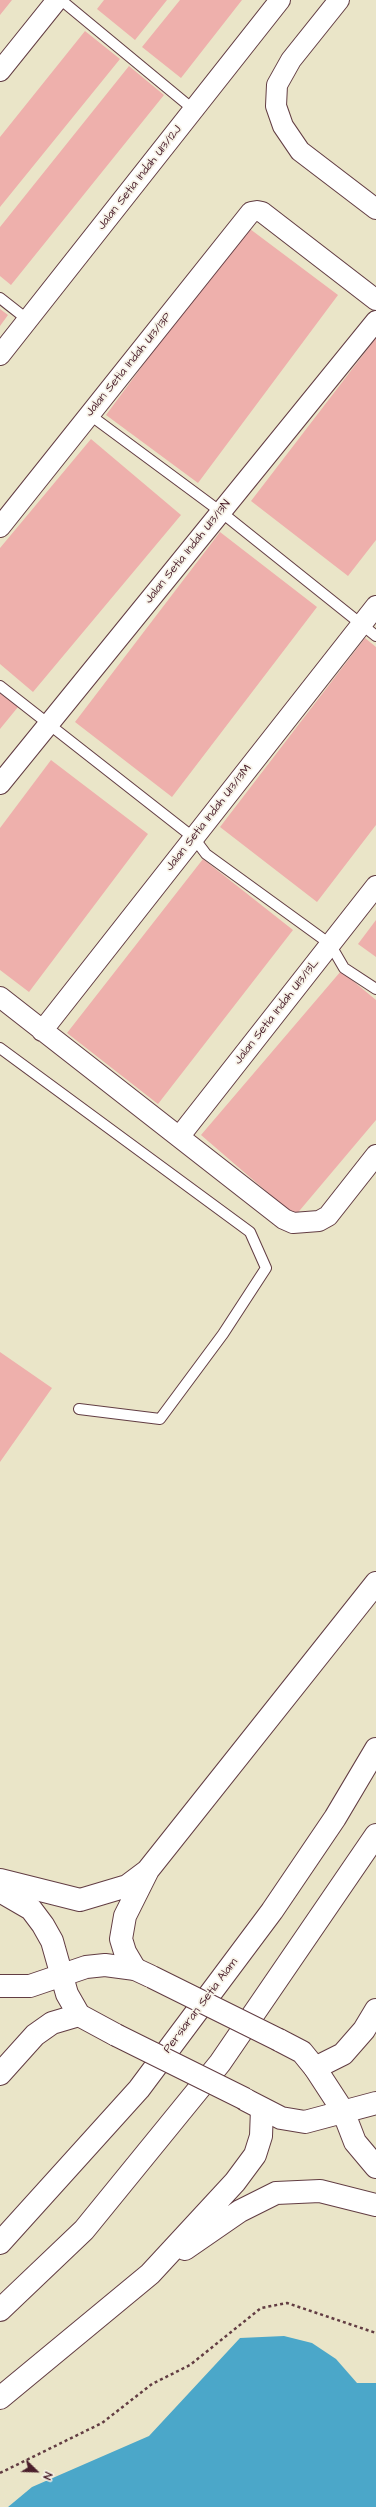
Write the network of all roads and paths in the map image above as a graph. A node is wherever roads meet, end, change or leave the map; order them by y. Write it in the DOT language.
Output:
graph roads {
  1 [pos="57,0"];
  2 [pos="61,0"];
  3 [pos="280,0"];
  4 [pos="339,0"];
  5 [pos="0,71"];
  6 [pos="194,110"];
  7 [pos="376,209"];
  8 [pos="0,298"];
  9 [pos="376,300"];
  10 [pos="28,320"];
  11 [pos="376,321"];
  12 [pos="0,355"];
  13 [pos="90,414"];
  14 [pos="220,512"];
  15 [pos="0,527"];
  16 [pos="376,606"];
  17 [pos="369,630"];
  18 [pos="0,686"];
  19 [pos="48,724"];
  20 [pos="0,784"];
  21 [pos="194,838"];
  22 [pos="376,886"];
  23 [pos="330,944"];
  24 [pos="376,989"];
  25 [pos="0,997"];
  26 [pos="42,1031"];
  27 [pos="0,1048"];
  28 [pos="179,1137"];
  29 [pos="376,1155"];
  30 [pos="79,1409"];
  31 [pos="376,1583"];
  32 [pos="376,1750"];
  33 [pos="376,1835"];
  34 [pos="148,1870"];
  35 [pos="0,1880"];
  36 [pos="0,1891"];
  37 [pos="144,1973"];
  38 [pos="62,1976"];
  39 [pos="0,1986"];
  40 [pos="376,2010"];
  41 [pos="78,2014"];
  42 [pos="316,2068"];
  43 [pos="0,2074"];
  44 [pos="376,2103"];
  45 [pos="253,2104"];
  46 [pos="343,2111"];
  47 [pos="376,2167"];
  48 [pos="376,2205"];
  49 [pos="0,2243"];
  50 [pos="150,2274"];
  51 [pos="0,2310"];
  52 [pos="376,2333"];
  53 [pos="0,2398"];
  54 [pos="0,2473"];
  1 -- 5 [label="street"];
  2 -- 6 [label="lane"];
  3 -- 6 [label="street, Jalan Setia Indah U13/12J"];
  4 -- 7 [label="street"];
  6 -- 10 [label="street, Jalan Setia Indah U13/12J"];
  8 -- 10 [label="lane"];
  9 -- 13 [label="street, Jalan Setia Indah U13/13P"];
  10 -- 12 [label="street, Jalan Setia Indah U13/12J"];
  11 -- 14 [label="street, Jalan Setia Indah U13/13N"];
  13 -- 14 [label="lane"];
  13 -- 15 [label="street, Jalan Setia Indah U13/13P"];
  14 -- 17 [label="lane"];
  14 -- 19 [label="street, Jalan Setia Indah U13/13N"];
  16 -- 17 [label="street, Jalan Setia Indah U13/13M"];
  17 -- 21 [label="street, Jalan Setia Indah U13/13M"];
  18 -- 19 [label="lane"];
  19 -- 20 [label="street, Jalan Setia Indah U13/13N"];
  19 -- 21 [label="lane"];
  21 -- 23 [label="lane"];
  21 -- 26 [label="street, Jalan Setia Indah U13/13M"];
  22 -- 23 [label="street, Jalan Setia Indah U13/13L"];
  23 -- 24 [label="lane"];
  23 -- 28 [label="street, Jalan Setia Indah U13/13L"];
  25 -- 26 [label="street"];
  26 -- 28 [label="street"];
  27 -- 30 [label="lane"];
  28 -- 29 [label="street"];
  31 -- 34 [label="main road"];
  32 -- 49 [label="main road, Persiaran Setia Alam"];
  33 -- 51 [label="main road"];
  34 -- 35 [label="main road"];
  34 -- 37 [label="main road"];
  36 -- 38 [label="main road"];
  37 -- 38 [label="main road"];
  37 -- 42 [label="main road, bridge"];
  38 -- 39 [label="main road"];
  38 -- 41 [label="main road"];
  40 -- 42 [label="main road"];
  41 -- 43 [label="main road"];
  41 -- 45 [label="main road, bridge"];
  42 -- 46 [label="main road"];
  44 -- 46 [label="main road"];
  45 -- 46 [label="main road"];
  45 -- 50 [label="main road"];
  46 -- 47 [label="main road"];
  48 -- 50 [label="main road"];
  50 -- 53 [label="main road"];
  52 -- 54 [label="path"];
}
